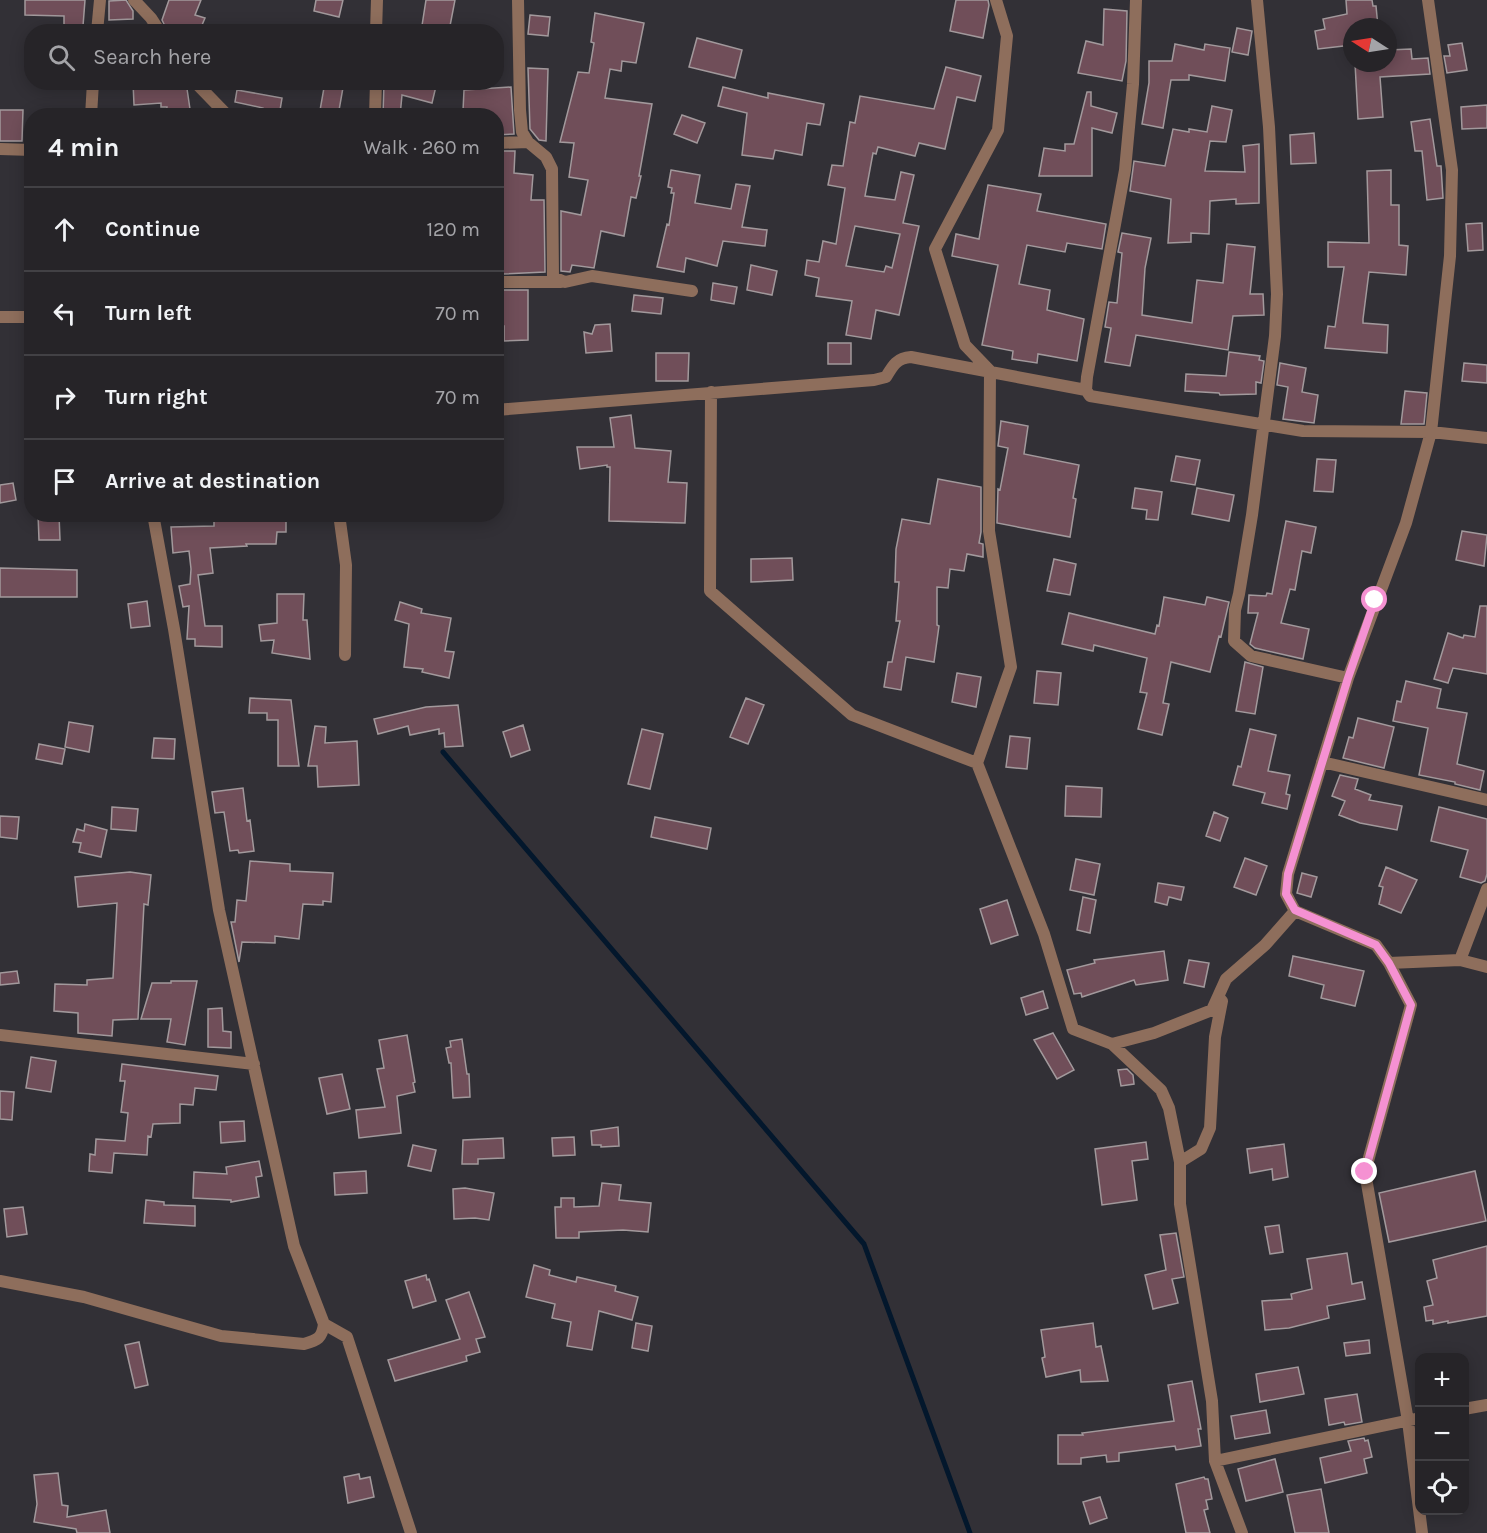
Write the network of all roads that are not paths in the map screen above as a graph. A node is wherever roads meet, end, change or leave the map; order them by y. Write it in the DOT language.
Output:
graph roads {
  1 [pos="100,0"];
  2 [pos="134,0"];
  3 [pos="376,0"];
  4 [pos="518,0"];
  5 [pos="996,0"];
  6 [pos="1136,0"];
  7 [pos="1257,0"];
  8 [pos="1428,0"];
  9 [pos="98,24"];
  10 [pos="155,24"];
  11 [pos="376,24"];
  12 [pos="93,90"];
  13 [pos="203,90"];
  14 [pos="376,90"];
  15 [pos="91,108"];
  16 [pos="220,108"];
  17 [pos="375,108"];
  18 [pos="528,142"];
  19 [pos="504,143"];
  20 [pos="0,149"];
  21 [pos="24,150"];
  22 [pos="504,282"];
  23 [pos="565,282"];
  24 [pos="692,291"];
  25 [pos="0,317"];
  26 [pos="24,317"];
  27 [pos="990,370"];
  28 [pos="1086,390"];
  29 [pos="711,392"];
  30 [pos="504,410"];
  31 [pos="1263,425"];
  32 [pos="1431,432"];
  33 [pos="1487,438"];
  34 [pos="154,522"];
  35 [pos="340,522"];
  36 [pos="345,655"];
  37 [pos="1348,678"];
  38 [pos="1322,762"];
  39 [pos="977,763"];
  40 [pos="1487,800"];
  41 [pos="1487,889"];
  42 [pos="1295,910"];
  43 [pos="1460,960"];
  44 [pos="1389,963"];
  45 [pos="1487,967"];
  46 [pos="1226,980"];
  47 [pos="0,1035"];
  48 [pos="1112,1044"];
  49 [pos="254,1064"];
  50 [pos="1180,1162"];
  51 [pos="0,1281"];
  52 [pos="324,1324"];
  53 [pos="1487,1405"];
  54 [pos="1469,1408"];
  55 [pos="1414,1419"];
  56 [pos="1215,1461"];
  57 [pos="411,1533"];
  58 [pos="1242,1533"];
  59 [pos="1422,1533"];
  1 -- 9 [label="street"];
  2 -- 10 [label="street"];
  3 -- 11 [label="street"];
  4 -- 18 [label="street"];
  5 -- 27 [label="street"];
  6 -- 28 [label="street"];
  7 -- 31 [label="street"];
  8 -- 32 [label="street"];
  12 -- 15 [label="street"];
  13 -- 16 [label="street"];
  14 -- 17 [label="street"];
  18 -- 19 [label="street"];
  18 -- 23 [label="street"];
  20 -- 21 [label="street"];
  22 -- 23 [label="street"];
  23 -- 24 [label="street"];
  25 -- 26 [label="street"];
  27 -- 28 [label="street"];
  27 -- 29 [label="street"];
  27 -- 39 [label="street"];
  28 -- 31 [label="street"];
  29 -- 30 [label="street"];
  29 -- 39 [label="street"];
  31 -- 32 [label="street"];
  31 -- 37 [label="street"];
  32 -- 33 [label="street"];
  32 -- 37 [label="street"];
  34 -- 49 [label="street"];
  35 -- 36 [label="street"];
  37 -- 38 [label="street"];
  38 -- 40 [label="street"];
  38 -- 42 [label="street"];
  39 -- 48 [label="street"];
  41 -- 43 [label="street"];
  42 -- 44 [label="street"];
  42 -- 46 [label="street"];
  43 -- 44 [label="street"];
  43 -- 45 [label="street"];
  44 -- 55 [label="street"];
  46 -- 48 [label="street"];
  46 -- 50 [label="street"];
  47 -- 49 [label="street"];
  48 -- 50 [label="street"];
  49 -- 52 [label="street"];
  50 -- 56 [label="street"];
  51 -- 52 [label="street"];
  52 -- 57 [label="street"];
  53 -- 54 [label="street"];
  55 -- 56 [label="street"];
  55 -- 59 [label="street"];
  56 -- 58 [label="street"];
}
